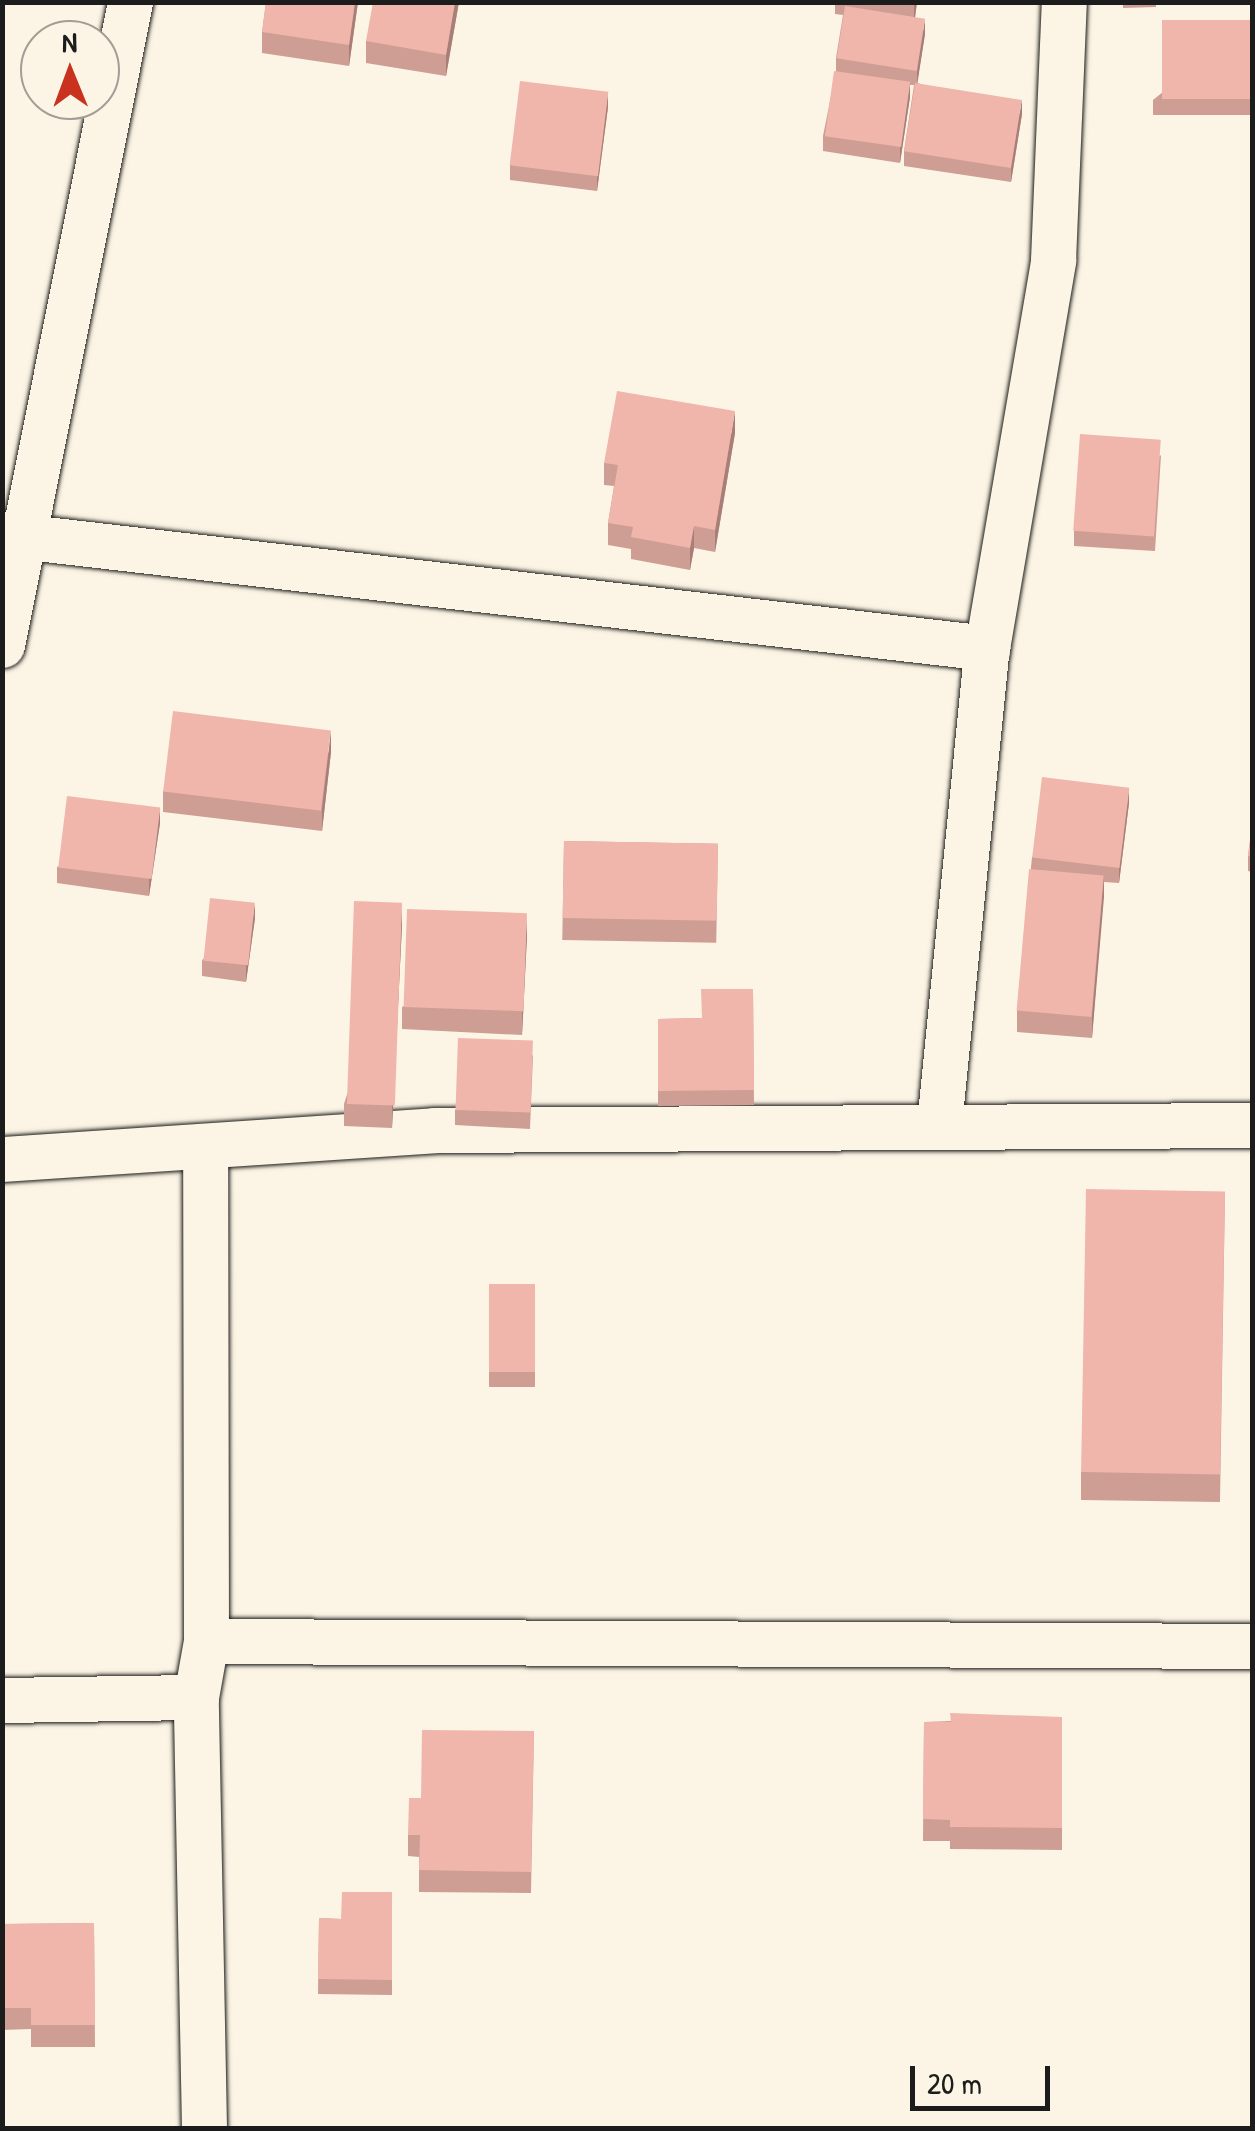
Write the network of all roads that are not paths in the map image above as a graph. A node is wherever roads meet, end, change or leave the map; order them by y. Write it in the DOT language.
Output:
graph roads {
  1 [pos="130,2"];
  2 [pos="1064,2"];
  3 [pos="12,536"];
  4 [pos="2,645"];
  5 [pos="987,648"];
  6 [pos="939,1124"];
  7 [pos="1252,1124"];
  8 [pos="204,1148"];
  9 [pos="2,1159"];
  10 [pos="206,1641"];
  11 [pos="1252,1646"];
  12 [pos="196,1698"];
  13 [pos="2,1700"];
  14 [pos="204,2128"];
  1 -- 3 [label="street"];
  2 -- 5 [label="street"];
  3 -- 4 [label="street"];
  3 -- 5 [label="street"];
  5 -- 6 [label="street"];
  6 -- 7 [label="street"];
  6 -- 8 [label="street"];
  8 -- 9 [label="street"];
  8 -- 10 [label="street"];
  10 -- 11 [label="street"];
  10 -- 12 [label="street"];
  12 -- 13 [label="street"];
  12 -- 14 [label="street"];
}
